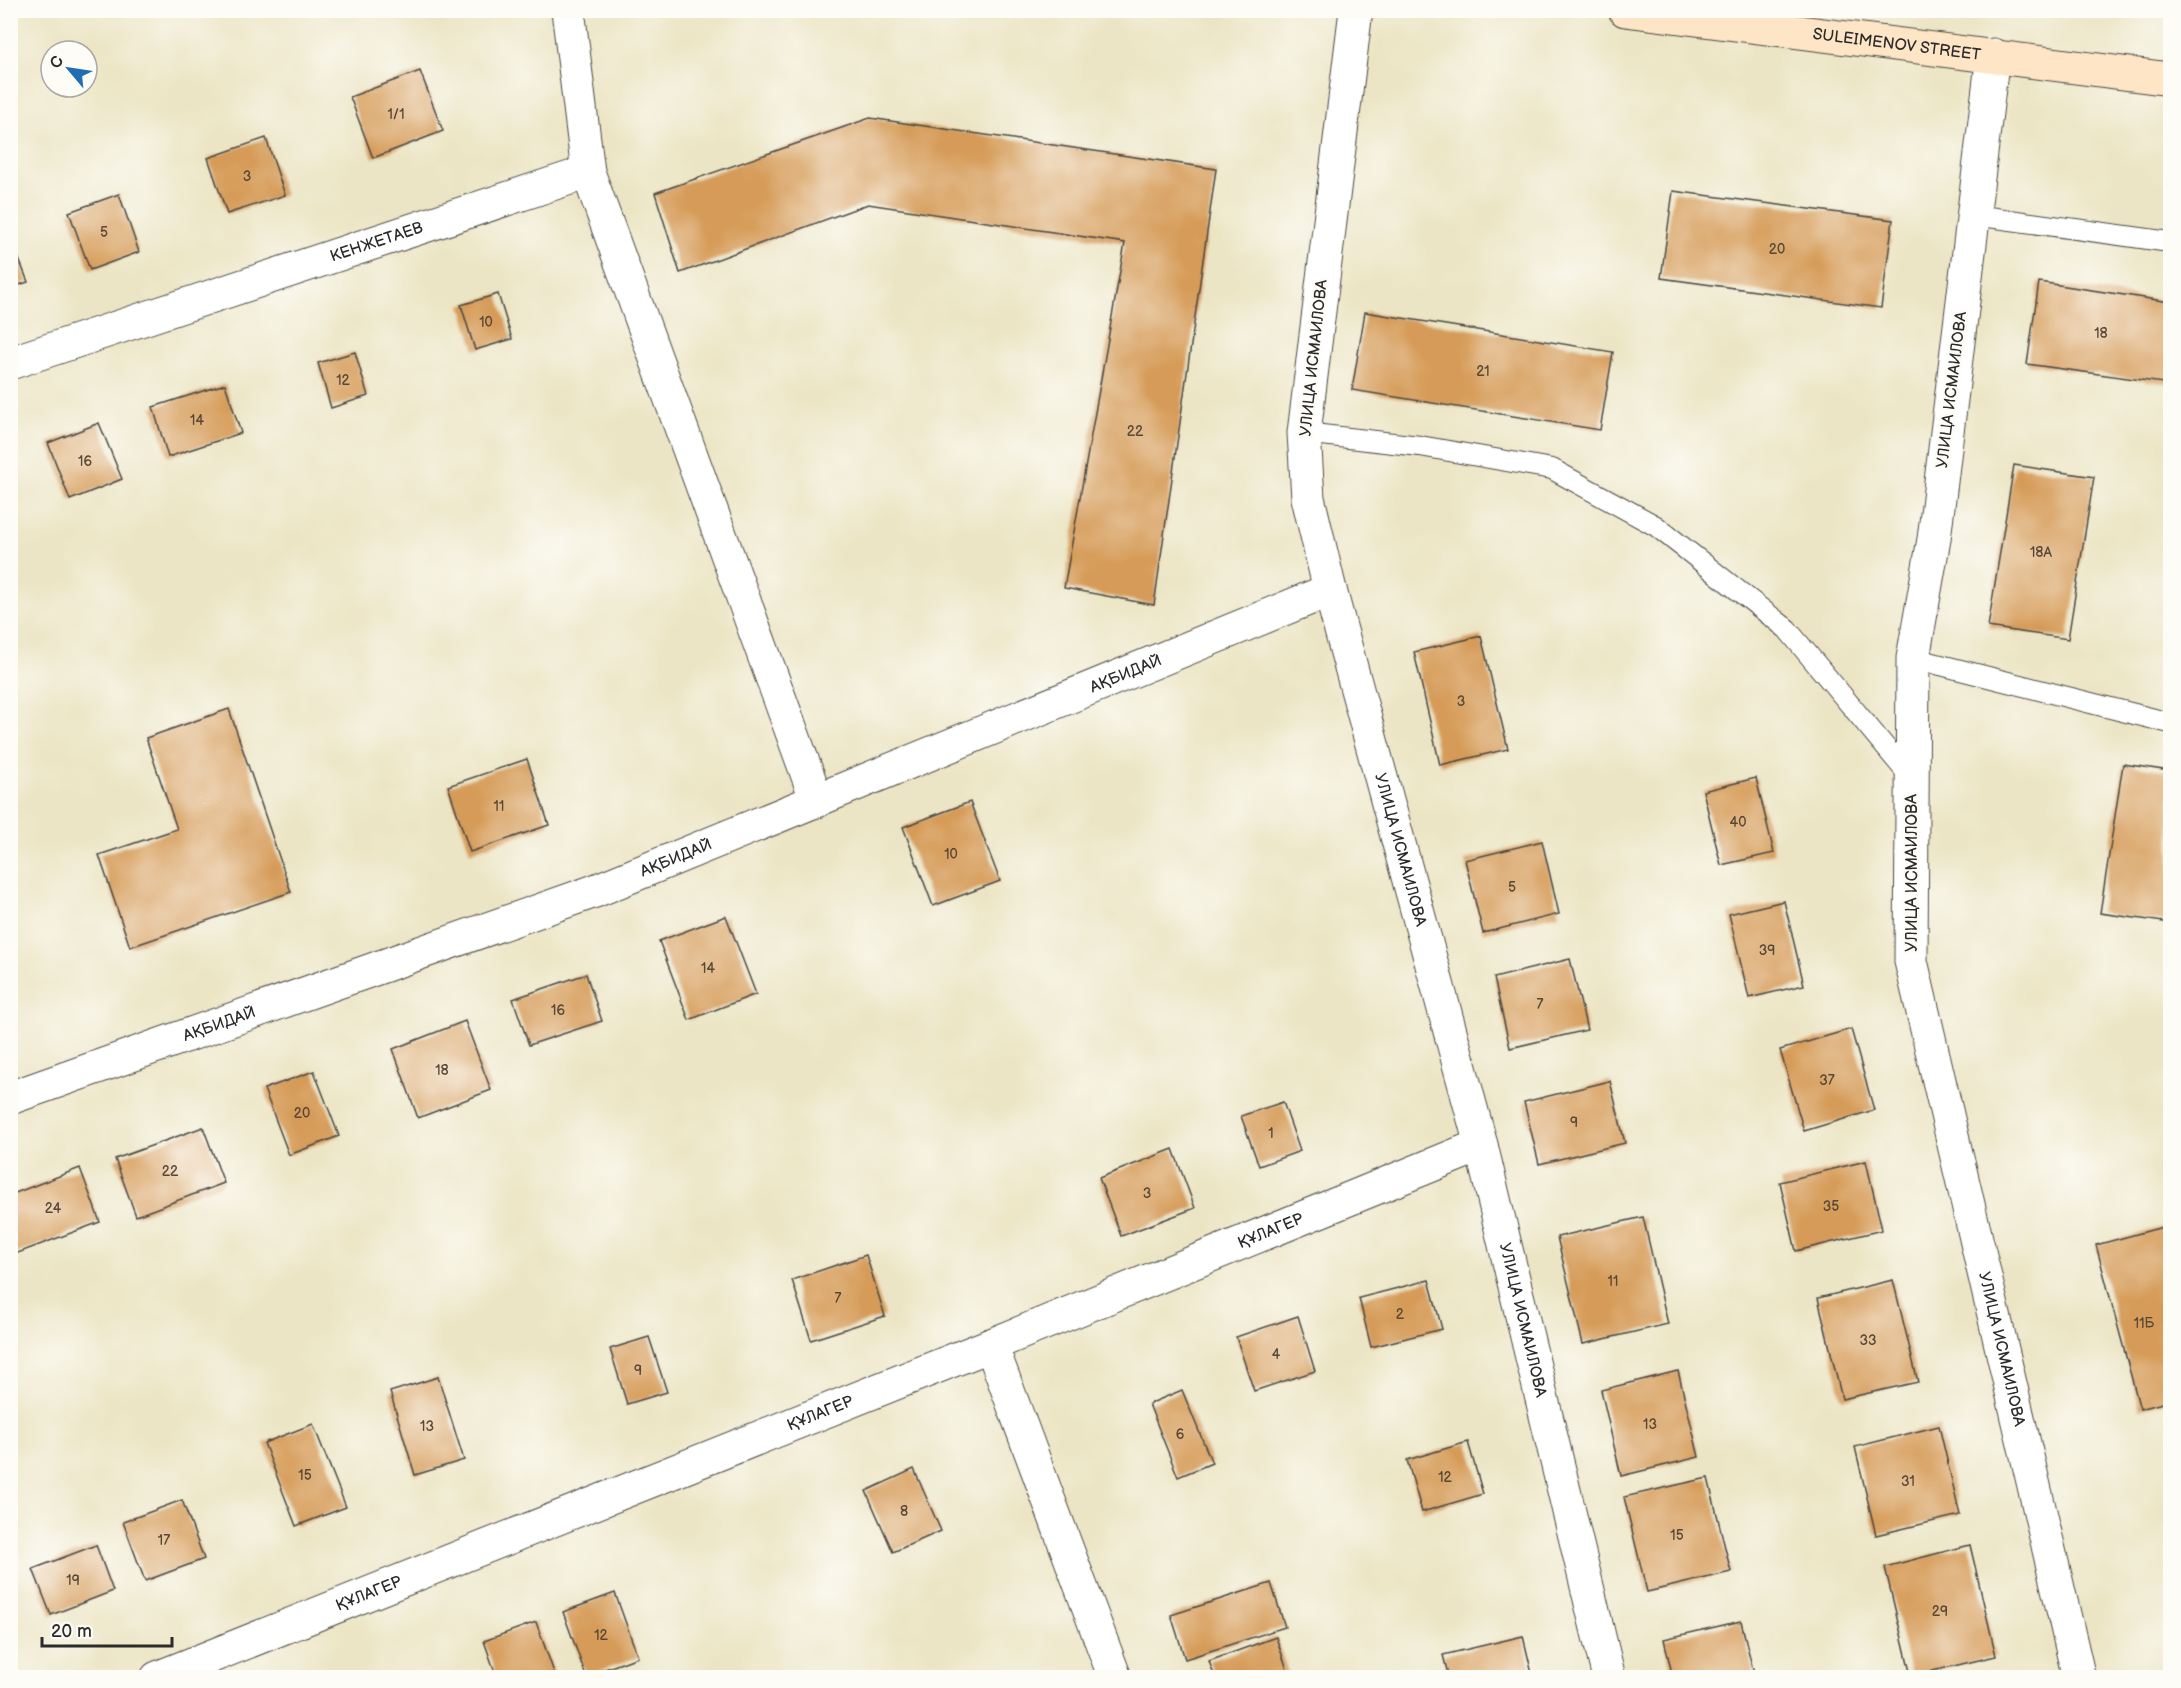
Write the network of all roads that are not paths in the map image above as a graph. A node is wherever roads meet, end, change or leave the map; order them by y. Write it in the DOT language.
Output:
graph roads {
  1 [pos="568,10"];
  2 [pos="1356,10"];
  3 [pos="1625,10"];
  4 [pos="1993,55"];
  5 [pos="2170,79"];
  6 [pos="588,172"];
  7 [pos="1974,215"];
  8 [pos="2170,242"];
  9 [pos="10,363"];
  10 [pos="1304,433"];
  11 [pos="1330,590"];
  12 [pos="1913,658"];
  13 [pos="2170,723"];
  14 [pos="1912,779"];
  15 [pos="817,801"];
  16 [pos="10,1098"];
  17 [pos="1481,1146"];
  18 [pos="991,1345"];
  19 [pos="157,1677"];
  20 [pos="1115,1677"];
  21 [pos="1609,1677"];
  22 [pos="2079,1677"];
  1 -- 6 [label="street"];
  2 -- 10 [label="street, УЛИЦА ИСМАИЛОВА"];
  3 -- 4 [label="street, SULEIMENOV STREET"];
  4 -- 5 [label="street, SULEIMENOV STREET"];
  4 -- 7 [label="street, УЛИЦА ИСМАИЛОВА"];
  6 -- 9 [label="street, КЕНЖЕТАЕВ"];
  6 -- 15 [label="street"];
  7 -- 8 [label="lane"];
  7 -- 12 [label="street, УЛИЦА ИСМАИЛОВА"];
  10 -- 11 [label="street, УЛИЦА ИСМАИЛОВА"];
  10 -- 14 [label="lane"];
  11 -- 15 [label="street, АҚБИДАЙ"];
  11 -- 17 [label="street, УЛИЦА ИСМАИЛОВА"];
  12 -- 13 [label="lane"];
  12 -- 14 [label="street, УЛИЦА ИСМАИЛОВА"];
  14 -- 22 [label="street, УЛИЦА ИСМАИЛОВА"];
  15 -- 16 [label="street, АҚБИДАЙ"];
  17 -- 18 [label="street, ҚҰЛАГЕР"];
  17 -- 21 [label="street, УЛИЦА ИСМАИЛОВА"];
  18 -- 19 [label="street, ҚҰЛАГЕР"];
  18 -- 20 [label="street"];
}
